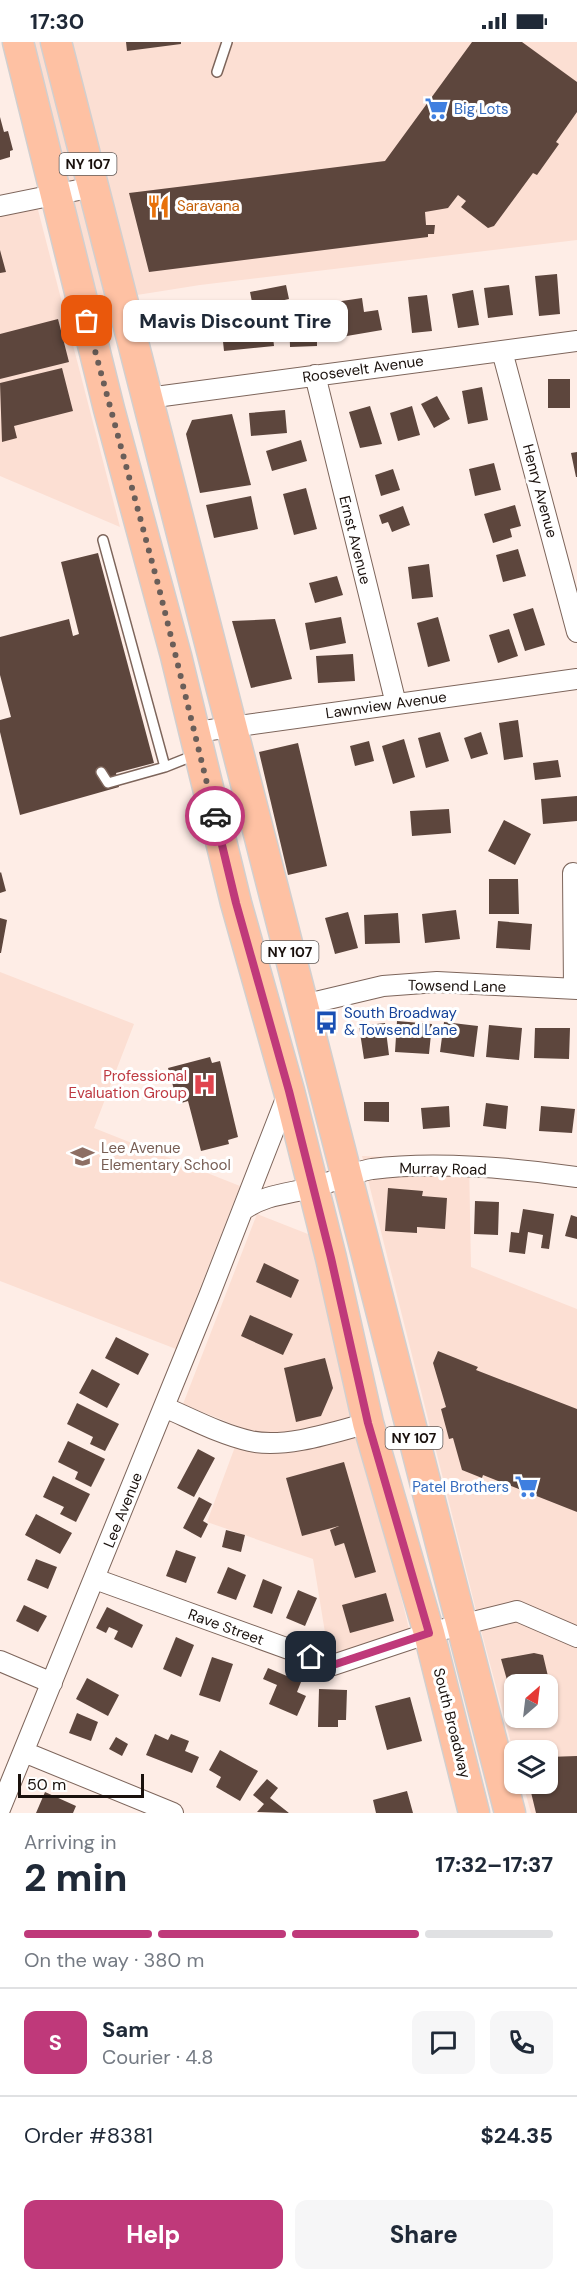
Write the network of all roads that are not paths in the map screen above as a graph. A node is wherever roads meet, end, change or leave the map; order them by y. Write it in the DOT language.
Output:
graph roads {
  1 [pos="18,42"];
  2 [pos="56,42"];
  3 [pos="227,42"];
  4 [pos="217,72"];
  5 [pos="93,187"];
  6 [pos="55,195"];
  7 [pos="0,206"];
  8 [pos="577,341"];
  9 [pos="502,351"];
  10 [pos="315,375"];
  11 [pos="148,398"];
  12 [pos="104,540"];
  13 [pos="577,632"];
  14 [pos="577,679"];
  15 [pos="396,704"];
  16 [pos="232,727"];
  17 [pos="198,742"];
  18 [pos="165,767"];
  19 [pos="101,772"];
  20 [pos="573,873"];
  21 [pos="575,989"];
  22 [pos="303,1005"];
  23 [pos="289,1091"];
  24 [pos="577,1177"];
  25 [pos="348,1178"];
  26 [pos="312,1187"];
  27 [pos="243,1210"];
  28 [pos="164,1407"];
  29 [pos="368,1423"];
  30 [pos="95,1579"];
  31 [pos="461,1624"];
  32 [pos="429,1633"];
  33 [pos="577,1637"];
  34 [pos="0,1661"];
  35 [pos="52,1683"];
  36 [pos="24,1752"];
  37 [pos="2,1796"];
  38 [pos="173,1813"];
  39 [pos="474,1813"];
  40 [pos="510,1813"];
  1 -- 6 [label="main road, NY 107"];
  2 -- 5 [label="main road, NY 107"];
  3 -- 4 [label="lane"];
  5 -- 6 [label="street"];
  5 -- 11 [label="main road, NY 107"];
  6 -- 7 [label="street"];
  6 -- 17 [label="main road, NY 107"];
  8 -- 9 [label="street, Roosevelt Avenue"];
  9 -- 10 [label="street, Roosevelt Avenue"];
  9 -- 13 [label="street, Henry Avenue"];
  10 -- 11 [label="street, Roosevelt Avenue"];
  10 -- 15 [label="street, Ernst Avenue"];
  11 -- 16 [label="main road, NY 107"];
  12 -- 18 [label="lane"];
  14 -- 15 [label="street, Lawnview Avenue"];
  15 -- 16 [label="street, Lawnview Avenue"];
  16 -- 17 [label="street, Lawnview Avenue"];
  16 -- 22 [label="main road, NY 107"];
  17 -- 18 [label="lane"];
  17 -- 23 [label="main road, NY 107"];
  18 -- 19 [label="lane"];
  20 -- 21 [label="street"];
  21 -- 22 [label="street, Towsend Lane"];
  22 -- 25 [label="main road, NY 107"];
  23 -- 26 [label="main road, NY 107"];
  23 -- 27 [label="street, Lee Avenue"];
  24 -- 25 [label="street, Murray Road"];
  25 -- 26 [label="street, Murray Road"];
  25 -- 31 [label="main road, NY 107"];
  26 -- 27 [label="street"];
  26 -- 29 [label="main road, NY 107"];
  27 -- 28 [label="street, Lee Avenue"];
  28 -- 29 [label="street"];
  28 -- 30 [label="street, Lee Avenue"];
  29 -- 32 [label="main road, NY 107"];
  30 -- 32 [label="street, Rave Street"];
  30 -- 35 [label="street, Lee Avenue"];
  31 -- 32 [label="street, Rave Street"];
  31 -- 33 [label="street, Rave Street"];
  31 -- 40 [label="main road, NY 107"];
  32 -- 39 [label="main road, South Broadway / NY 107"];
  34 -- 35 [label="street"];
  35 -- 36 [label="street, Lee Avenue"];
  36 -- 37 [label="street, Lee Avenue"];
  36 -- 38 [label="street"];
}
